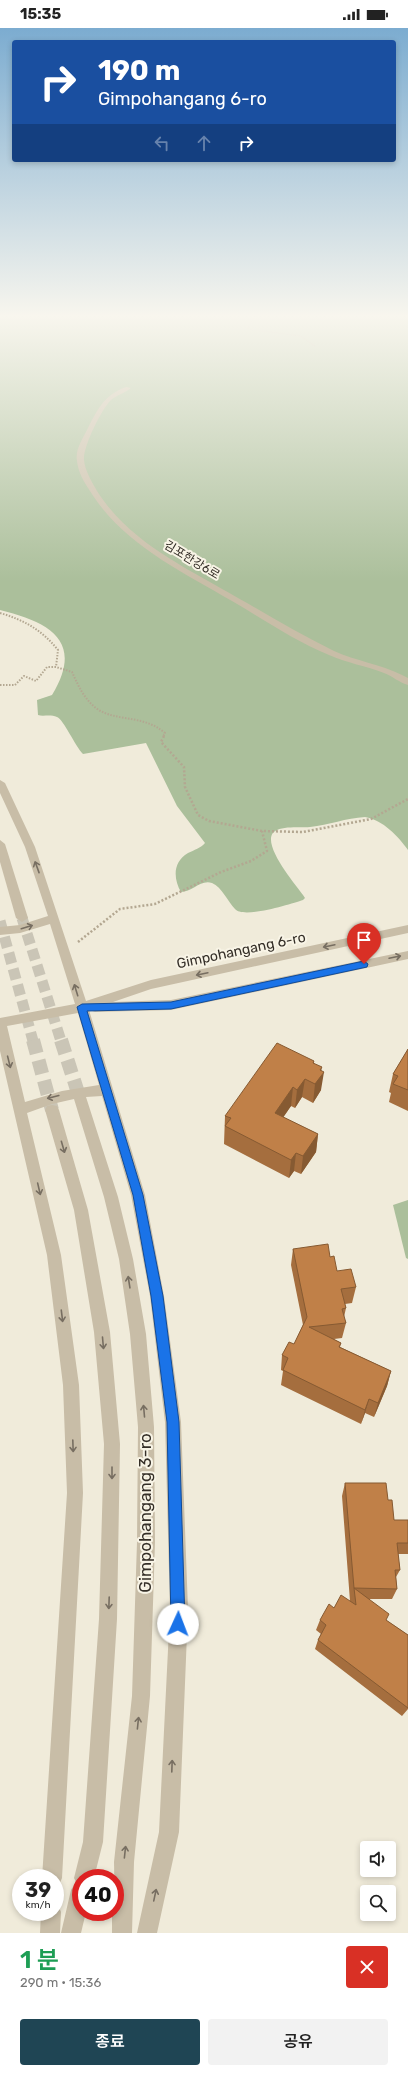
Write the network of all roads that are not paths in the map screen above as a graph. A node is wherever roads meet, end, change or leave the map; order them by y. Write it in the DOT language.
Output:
graph roads {
  1 [pos="103,405"];
  2 [pos="408,682"];
  3 [pos="0,784"];
  4 [pos="0,844"];
  5 [pos="22,918"];
  6 [pos="54,918"];
  7 [pos="408,929"];
  8 [pos="0,931"];
  9 [pos="408,955"];
  10 [pos="82,1007"];
  11 [pos="0,1024"];
  12 [pos="106,1090"];
  13 [pos="80,1099"];
  14 [pos="21,1110"];
  15 [pos="52,1110"];
  16 [pos="53,1869"];
  17 [pos="86,1869"];
  18 [pos="51,1921"];
  19 [pos="74,1921"];
  20 [pos="50,1933"];
  21 [pos="71,1933"];
  22 [pos="122,1933"];
  23 [pos="147,1933"];
  1 -- 2 [label="street, 김포한강6로"];
  6 -- 3 [label="street, one-way"];
  4 -- 5 [label="street"];
  8 -- 6 [label="street, one-way"];
  10 -- 6 [label="street, one-way"];
  7 -- 10 [label="street, Gimpohangang 6-ro, one-way"];
  10 -- 9 [label="street, Gimpohangang 6-ro, one-way"];
  10 -- 11 [label="street, Gimpohangang 6-ro"];
  10 -- 12 [label="street"];
  11 -- 14 [label="street, one-way"];
  12 -- 14 [label="street, one-way"];
  23 -- 12 [label="street, one-way"];
  22 -- 13 [label="street, Gimpohangang 3-ro, one-way"];
  14 -- 16 [label="street, one-way"];
  15 -- 17 [label="street, one-way"];
  18 -- 20 [label="street"];
  19 -- 21 [label="street"];
}
